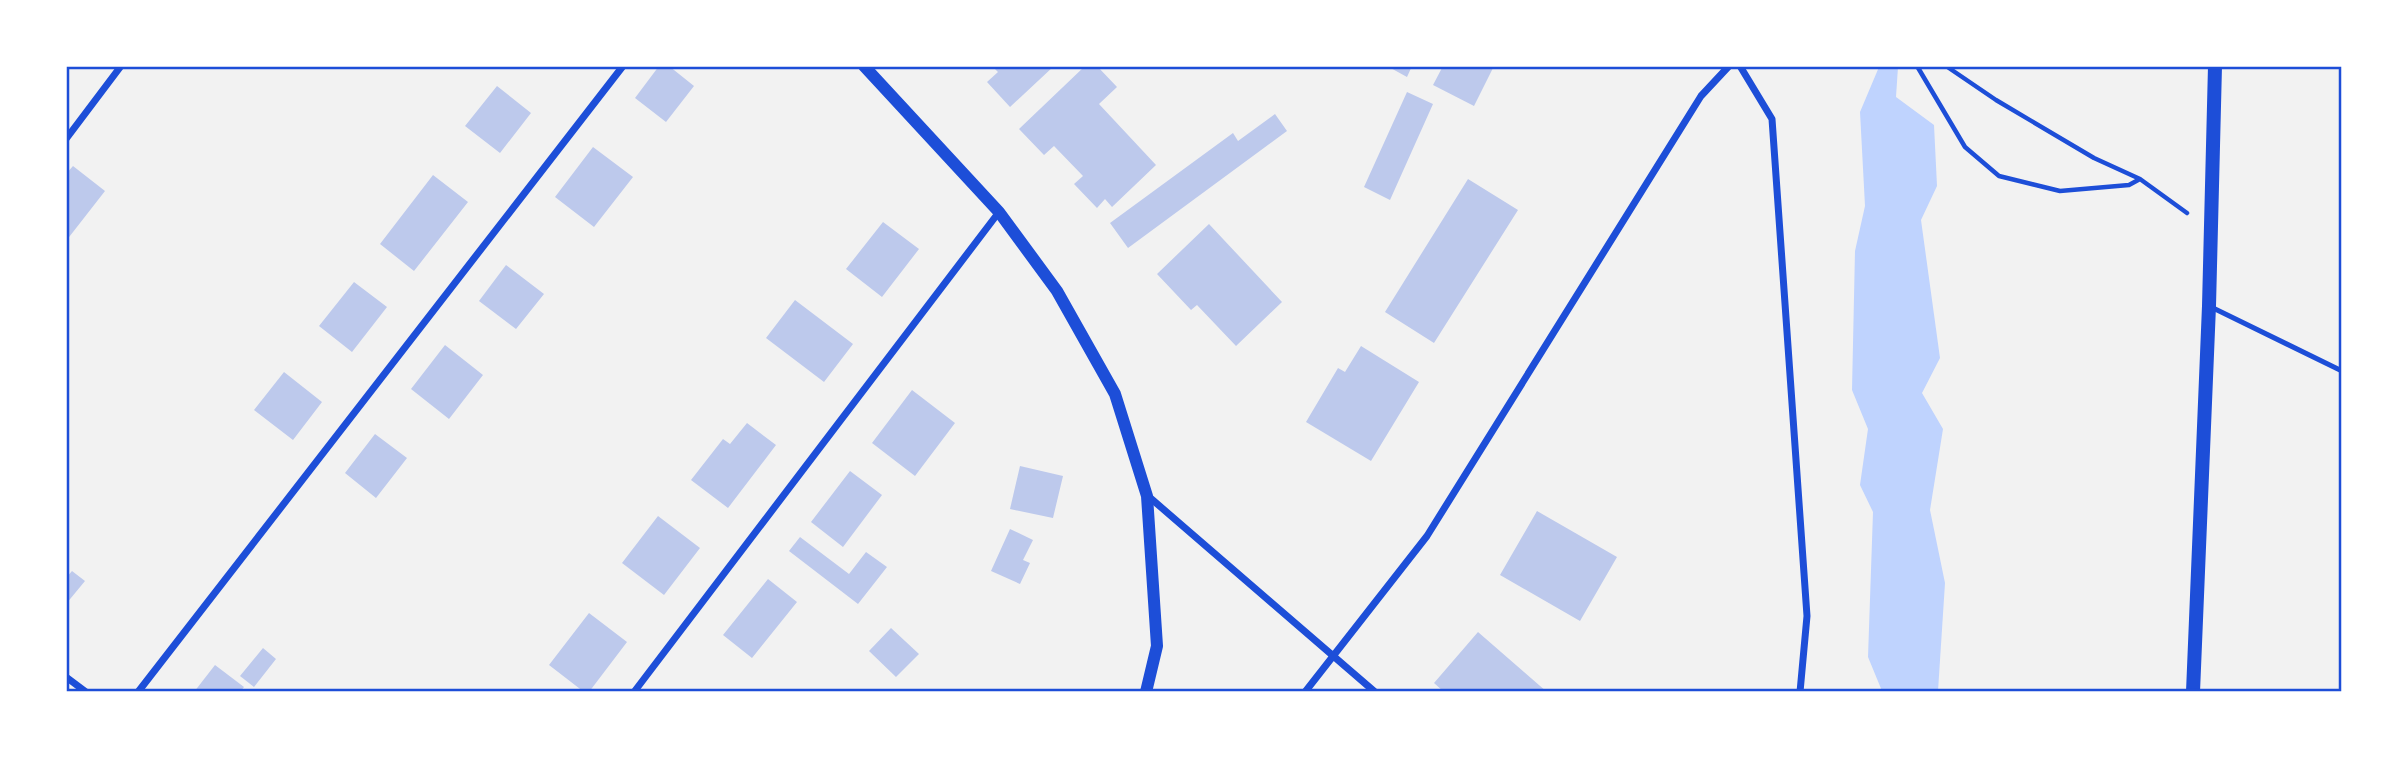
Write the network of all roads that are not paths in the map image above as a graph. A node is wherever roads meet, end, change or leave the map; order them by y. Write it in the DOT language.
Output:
graph roads {
  1 [pos="121,66"];
  2 [pos="623,66"];
  3 [pos="864,66"];
  4 [pos="1729,66"];
  5 [pos="1740,66"];
  6 [pos="2216,66"];
  7 [pos="66,139"];
  8 [pos="999,212"];
  9 [pos="2208,306"];
  10 [pos="2342,371"];
  11 [pos="1147,496"];
  12 [pos="1334,656"];
  13 [pos="66,677"];
  14 [pos="86,691"];
  15 [pos="138,691"];
  16 [pos="634,691"];
  17 [pos="1146,691"];
  18 [pos="1305,691"];
  19 [pos="1375,691"];
  20 [pos="1800,691"];
  21 [pos="2193,691"];
  1 -- 7 [label="street"];
  2 -- 15 [label="street"];
  3 -- 8 [label="street"];
  4 -- 12 [label="street"];
  5 -- 20 [label="street"];
  6 -- 9 [label="main road"];
  8 -- 11 [label="street"];
  8 -- 16 [label="street"];
  9 -- 10 [label="lane"];
  9 -- 21 [label="main road"];
  11 -- 12 [label="street"];
  11 -- 17 [label="street"];
  12 -- 18 [label="street"];
  12 -- 19 [label="street"];
  13 -- 14 [label="street"];
}
